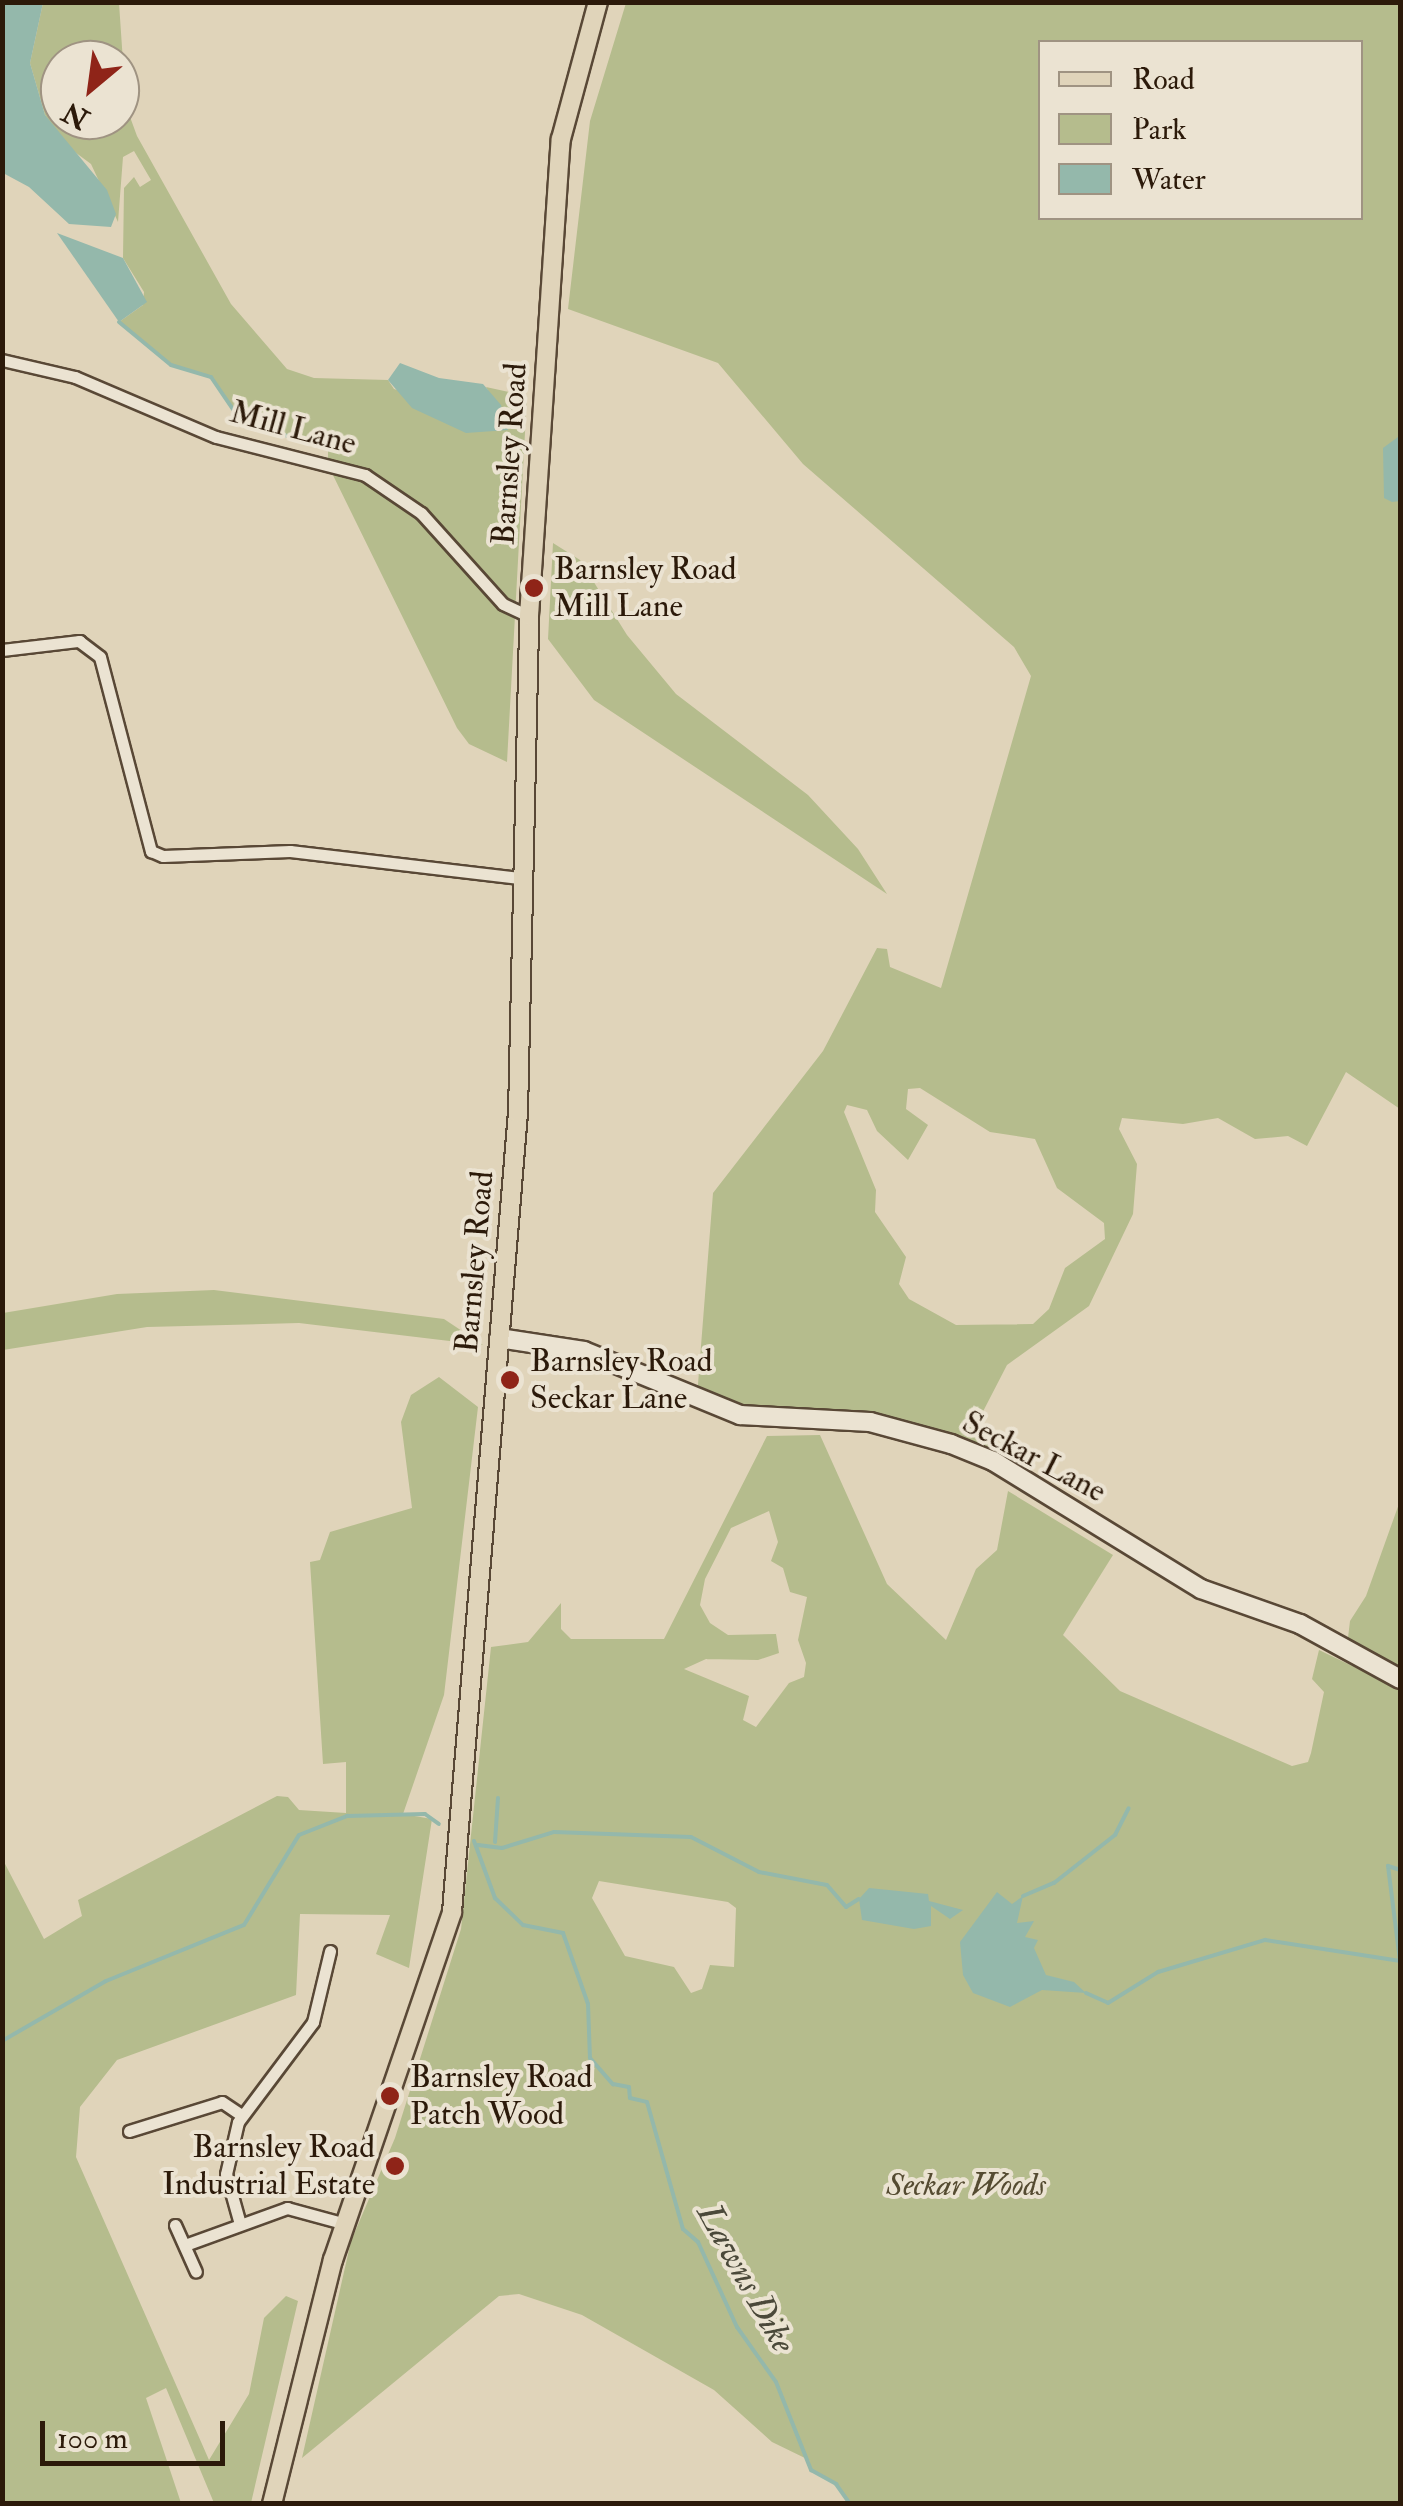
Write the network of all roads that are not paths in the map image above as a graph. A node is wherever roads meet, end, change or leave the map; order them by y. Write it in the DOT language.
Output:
graph roads {
  1 [pos="598,2"];
  2 [pos="2,360"];
  3 [pos="529,616"];
  4 [pos="2,650"];
  5 [pos="520,878"];
  6 [pos="499,1338"];
  7 [pos="1400,1679"];
  8 [pos="330,1951"];
  9 [pos="241,2116"];
  10 [pos="129,2131"];
  11 [pos="240,2224"];
  12 [pos="346,2224"];
  13 [pos="175,2225"];
  14 [pos="185,2245"];
  15 [pos="196,2272"];
  16 [pos="272,2504"];
  1 -- 3 [label="main road, Barnsley Road"];
  2 -- 3 [label="street, Mill Lane"];
  3 -- 5 [label="main road, Barnsley Road"];
  4 -- 5 [label="street"];
  5 -- 6 [label="main road, Barnsley Road"];
  6 -- 7 [label="street, Seckar Lane"];
  6 -- 12 [label="main road, Barnsley Road"];
  8 -- 9 [label="street"];
  9 -- 10 [label="street"];
  9 -- 11 [label="street"];
  11 -- 12 [label="street"];
  11 -- 14 [label="street"];
  12 -- 16 [label="main road, Barnsley Road"];
  13 -- 14 [label="street"];
  14 -- 15 [label="street"];
}
